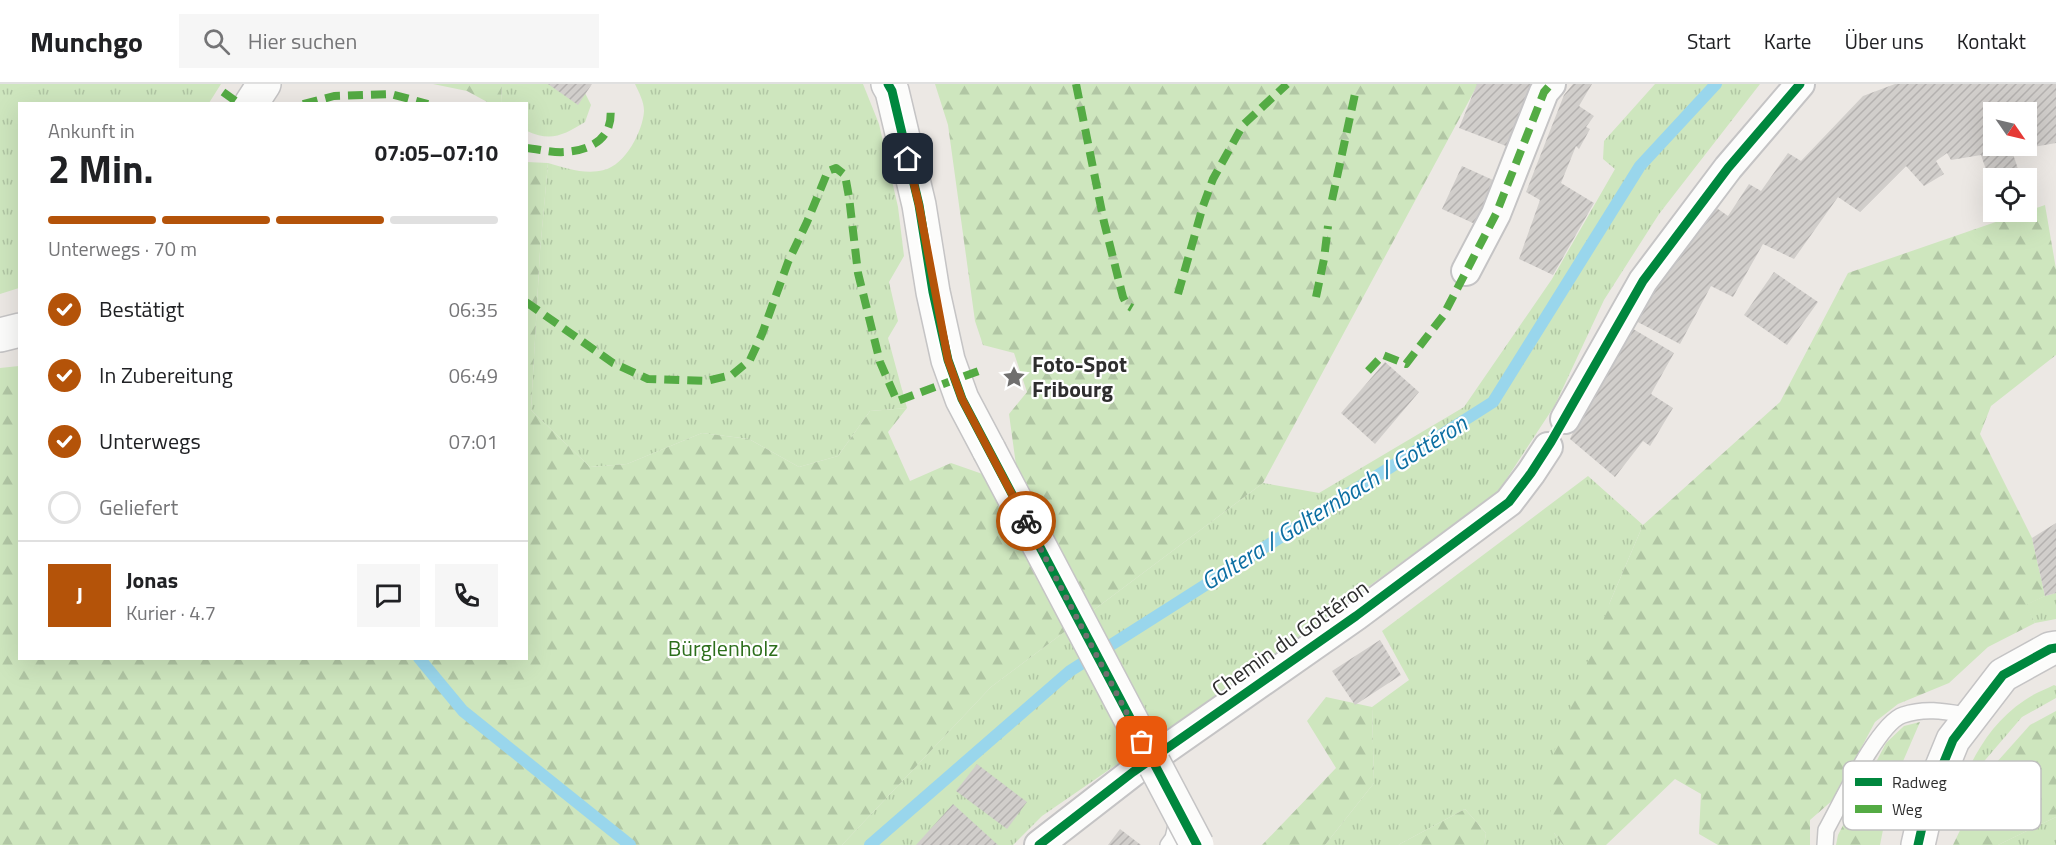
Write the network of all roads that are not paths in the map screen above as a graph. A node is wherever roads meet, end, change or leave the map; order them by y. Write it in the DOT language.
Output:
graph roads {
  1 [pos="264,84"];
  2 [pos="888,84"];
  3 [pos="1551,84"];
  4 [pos="1800,84"];
  5 [pos="252,102"];
  6 [pos="1466,271"];
  7 [pos="18,330"];
  8 [pos="0,335"];
  9 [pos="1565,419"];
  10 [pos="1548,447"];
  11 [pos="2056,648"];
  12 [pos="1971,716"];
  13 [pos="1164,750"];
  14 [pos="1865,761"];
  15 [pos="1944,761"];
  16 [pos="1843,800"];
  17 [pos="1921,830"];
  18 [pos="1039,845"];
  19 [pos="1168,845"];
  20 [pos="1197,845"];
  21 [pos="1825,845"];
  22 [pos="1918,845"];
  1 -- 5 [label="main road"];
  2 -- 20 [label="main road, bridge"];
  3 -- 6 [label="street"];
  4 -- 9 [label="street"];
  7 -- 8 [label="main road"];
  10 -- 13 [label="street, Chemin du Gottéron"];
  11 -- 12 [label="main road"];
  12 -- 14 [label="lane"];
  12 -- 15 [label="main road"];
  13 -- 18 [label="street, Chemin du Gottéron"];
  13 -- 19 [label="lane"];
  16 -- 21 [label="lane"];
  17 -- 22 [label="main road"];
}
